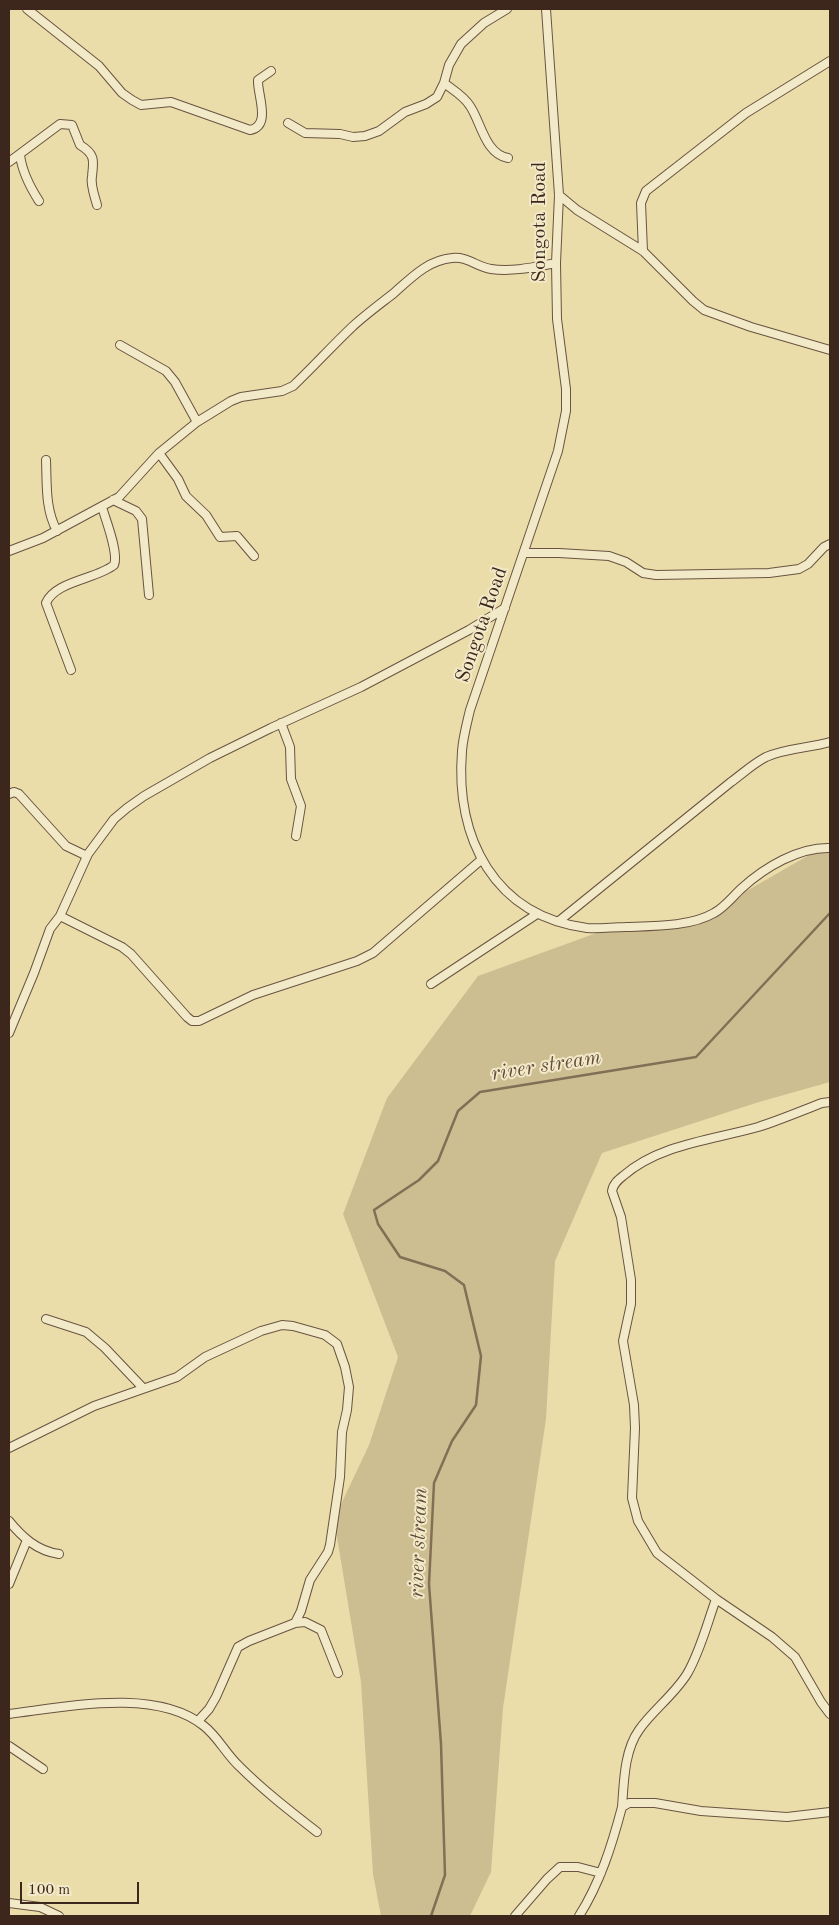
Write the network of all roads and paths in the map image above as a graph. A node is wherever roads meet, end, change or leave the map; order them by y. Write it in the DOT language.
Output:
graph roads {
  1 [pos="27,9"];
  2 [pos="507,9"];
  3 [pos="546,9"];
  4 [pos="830,61"];
  5 [pos="271,71"];
  6 [pos="444,83"];
  7 [pos="288,123"];
  8 [pos="20,154"];
  9 [pos="508,158"];
  10 [pos="9,162"];
  11 [pos="559,195"];
  12 [pos="39,201"];
  13 [pos="97,205"];
  14 [pos="643,251"];
  15 [pos="556,263"];
  16 [pos="120,345"];
  17 [pos="830,350"];
  18 [pos="198,422"];
  19 [pos="159,453"];
  20 [pos="46,460"];
  21 [pos="113,500"];
  22 [pos="102,507"];
  23 [pos="57,531"];
  24 [pos="830,544"];
  25 [pos="9,551"];
  26 [pos="524,553"];
  27 [pos="254,556"];
  28 [pos="149,594"];
  29 [pos="505,608"];
  30 [pos="71,670"];
  31 [pos="281,723"];
  32 [pos="830,742"];
  33 [pos="9,794"];
  34 [pos="296,836"];
  35 [pos="830,848"];
  36 [pos="87,856"];
  37 [pos="481,860"];
  38 [pos="537,914"];
  39 [pos="60,916"];
  40 [pos="559,921"];
  41 [pos="430,984"];
  42 [pos="9,1033"];
  43 [pos="830,1102"];
  44 [pos="46,1319"];
  45 [pos="143,1388"];
  46 [pos="9,1448"];
  47 [pos="9,1521"];
  48 [pos="27,1540"];
  49 [pos="59,1554"];
  50 [pos="9,1584"];
  51 [pos="716,1599"];
  52 [pos="295,1623"];
  53 [pos="338,1673"];
  54 [pos="9,1714"];
  55 [pos="830,1714"];
  56 [pos="198,1721"];
  57 [pos="9,1746"];
  58 [pos="43,1769"];
  59 [pos="622,1807"];
  60 [pos="830,1812"];
  61 [pos="317,1832"];
  62 [pos="601,1873"];
  63 [pos="9,1903"];
  64 [pos="59,1916"];
  65 [pos="514,1916"];
  66 [pos="579,1916"];
  1 -- 5 [label="street"];
  2 -- 6 [label="street"];
  3 -- 11 [label="street, Songota Road"];
  4 -- 14 [label="street"];
  6 -- 7 [label="street"];
  6 -- 9 [label="street"];
  8 -- 10 [label="street"];
  8 -- 12 [label="street"];
  8 -- 13 [label="street"];
  11 -- 14 [label="street"];
  11 -- 15 [label="street, Songota Road"];
  14 -- 17 [label="street"];
  15 -- 18 [label="street"];
  15 -- 26 [label="street, Songota Road"];
  16 -- 18 [label="street"];
  18 -- 19 [label="street"];
  19 -- 21 [label="street"];
  19 -- 27 [label="street"];
  20 -- 23 [label="street"];
  21 -- 22 [label="street"];
  21 -- 28 [label="street"];
  22 -- 23 [label="street"];
  22 -- 30 [label="street"];
  23 -- 25 [label="street"];
  24 -- 26 [label="street"];
  26 -- 29 [label="street, Songota Road"];
  29 -- 31 [label="street"];
  29 -- 37 [label="street, Songota Road"];
  31 -- 34 [label="street"];
  31 -- 36 [label="street"];
  32 -- 40 [label="street"];
  33 -- 36 [label="street"];
  35 -- 40 [label="street, Songota Road"];
  36 -- 39 [label="street"];
  37 -- 38 [label="street, Songota Road"];
  37 -- 39 [label="street"];
  38 -- 40 [label="street, Songota Road"];
  38 -- 41 [label="street"];
  39 -- 42 [label="street"];
  43 -- 51 [label="street"];
  44 -- 45 [label="street"];
  45 -- 46 [label="street"];
  45 -- 52 [label="street"];
  47 -- 48 [label="street"];
  48 -- 49 [label="street"];
  48 -- 50 [label="street"];
  51 -- 55 [label="street"];
  51 -- 59 [label="street"];
  52 -- 53 [label="street"];
  52 -- 56 [label="street"];
  54 -- 56 [label="street"];
  56 -- 61 [label="street"];
  57 -- 58 [label="street"];
  59 -- 60 [label="street"];
  59 -- 62 [label="street"];
  62 -- 65 [label="street"];
  62 -- 66 [label="street"];
  63 -- 64 [label="street"];
}
